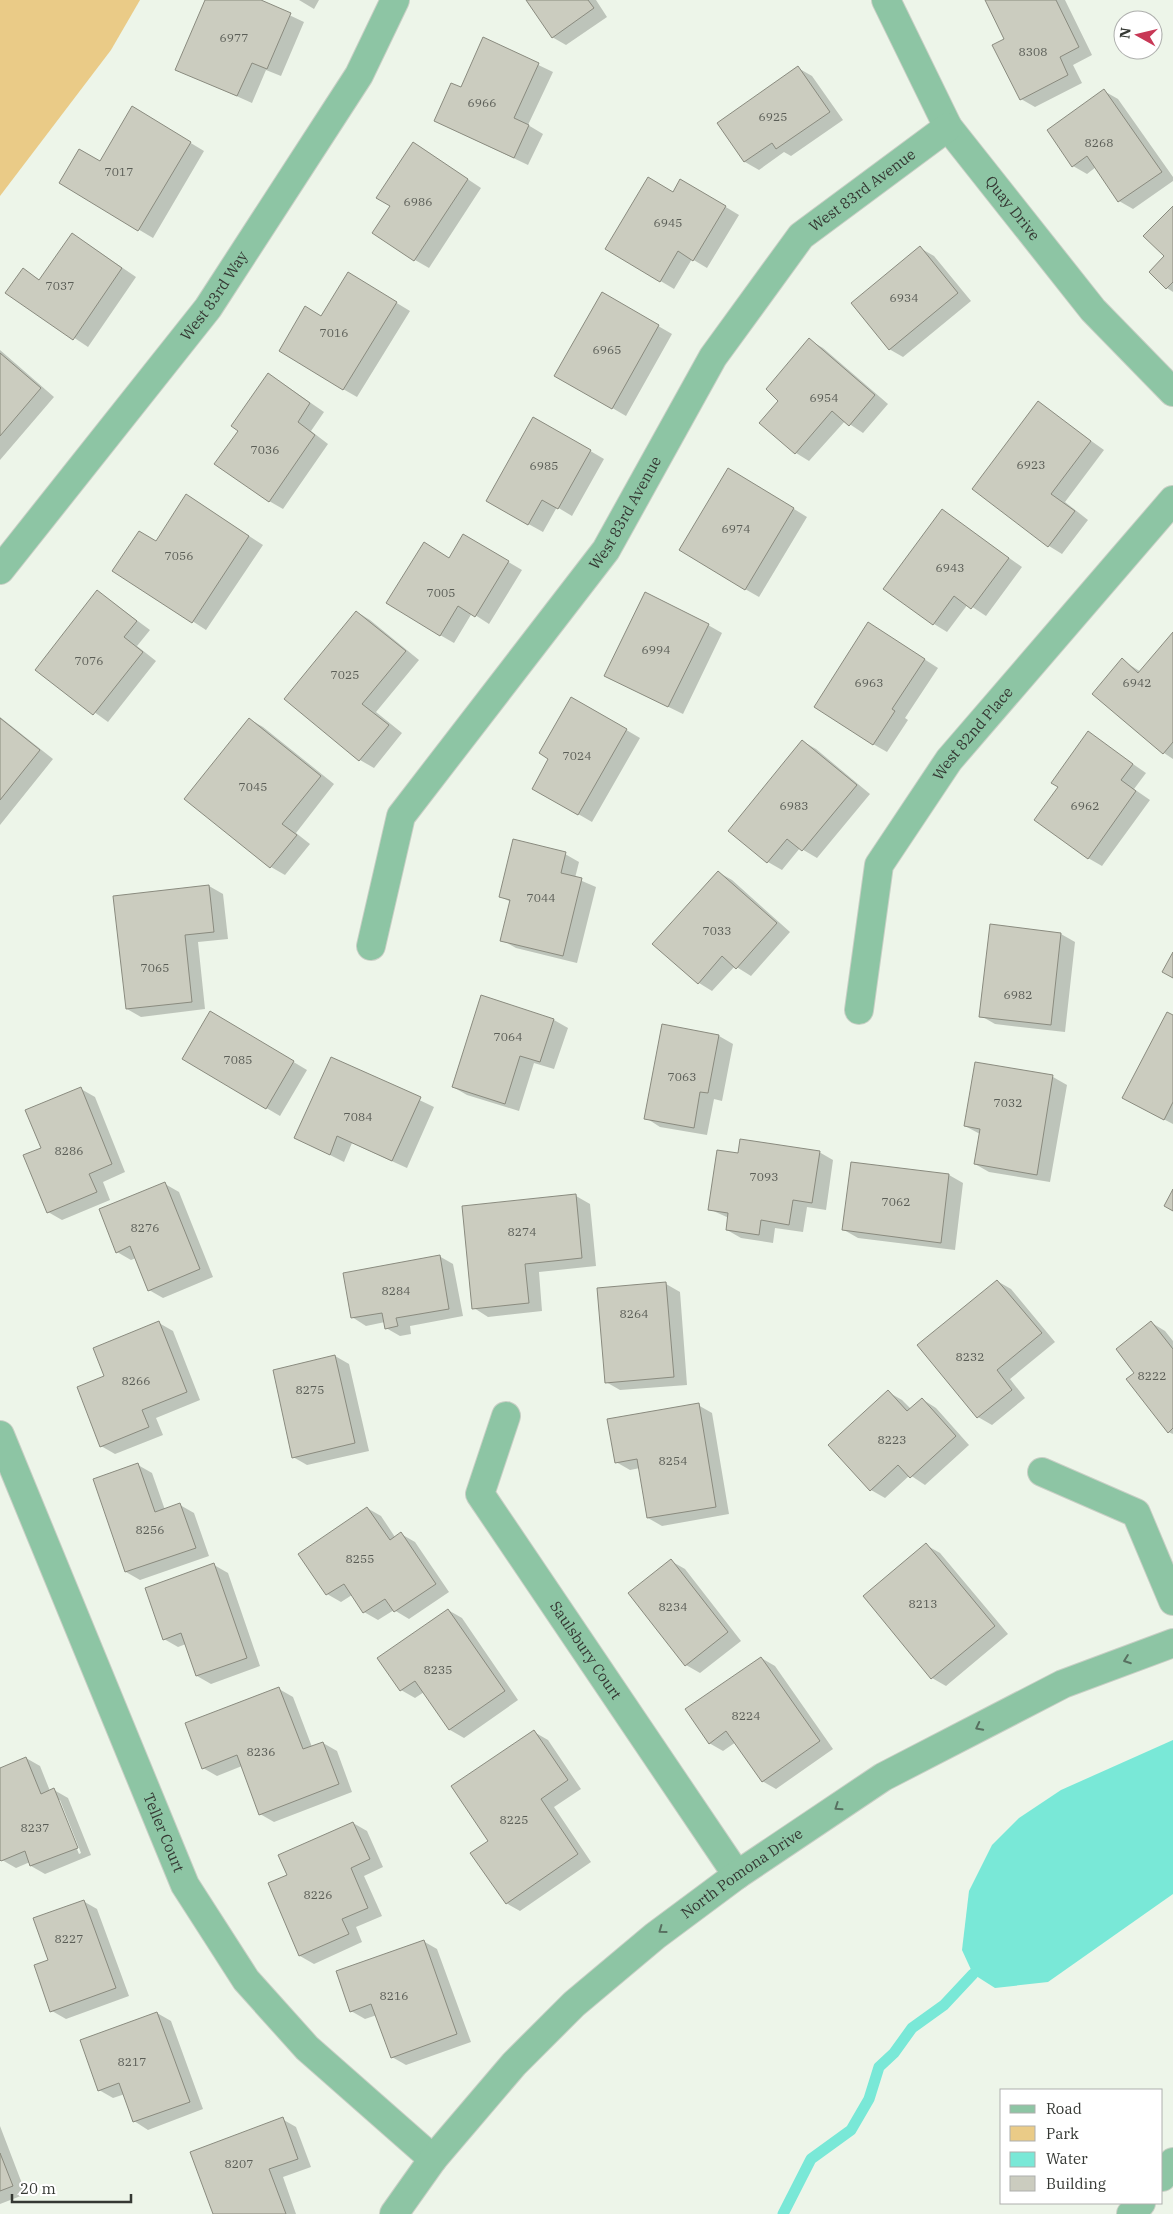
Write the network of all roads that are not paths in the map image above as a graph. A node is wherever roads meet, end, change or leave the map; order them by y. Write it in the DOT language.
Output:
graph roads {
  1 [pos="395,0"];
  2 [pos="886,0"];
  3 [pos="948,127"];
  4 [pos="1173,392"];
  5 [pos="1173,500"];
  6 [pos="0,570"];
  7 [pos="371,946"];
  8 [pos="859,1010"];
  9 [pos="506,1416"];
  10 [pos="0,1435"];
  11 [pos="1042,1472"];
  12 [pos="1173,1601"];
  13 [pos="1173,1643"];
  14 [pos="737,1875"];
  15 [pos="433,2159"];
  16 [pos="1173,2162"];
  17 [pos="1163,2176"];
  18 [pos="1140,2204"];
  19 [pos="394,2214"];
  20 [pos="1131,2214"];
  1 -- 6 [label="street, West 83rd Way"];
  2 -- 3 [label="street, Quay Drive"];
  3 -- 4 [label="street, Quay Drive"];
  3 -- 7 [label="street, West 83rd Avenue"];
  5 -- 8 [label="street, West 82nd Place"];
  9 -- 14 [label="street, Saulsbury Court"];
  10 -- 15 [label="street, Teller Court"];
  11 -- 12 [label="street"];
  13 -- 14 [label="street, North Pomona Drive, one-way"];
  14 -- 15 [label="street, North Pomona Drive, one-way"];
  15 -- 19 [label="street, North Pomona Drive"];
  16 -- 17 [label="street"];
  18 -- 20 [label="street"];
}
